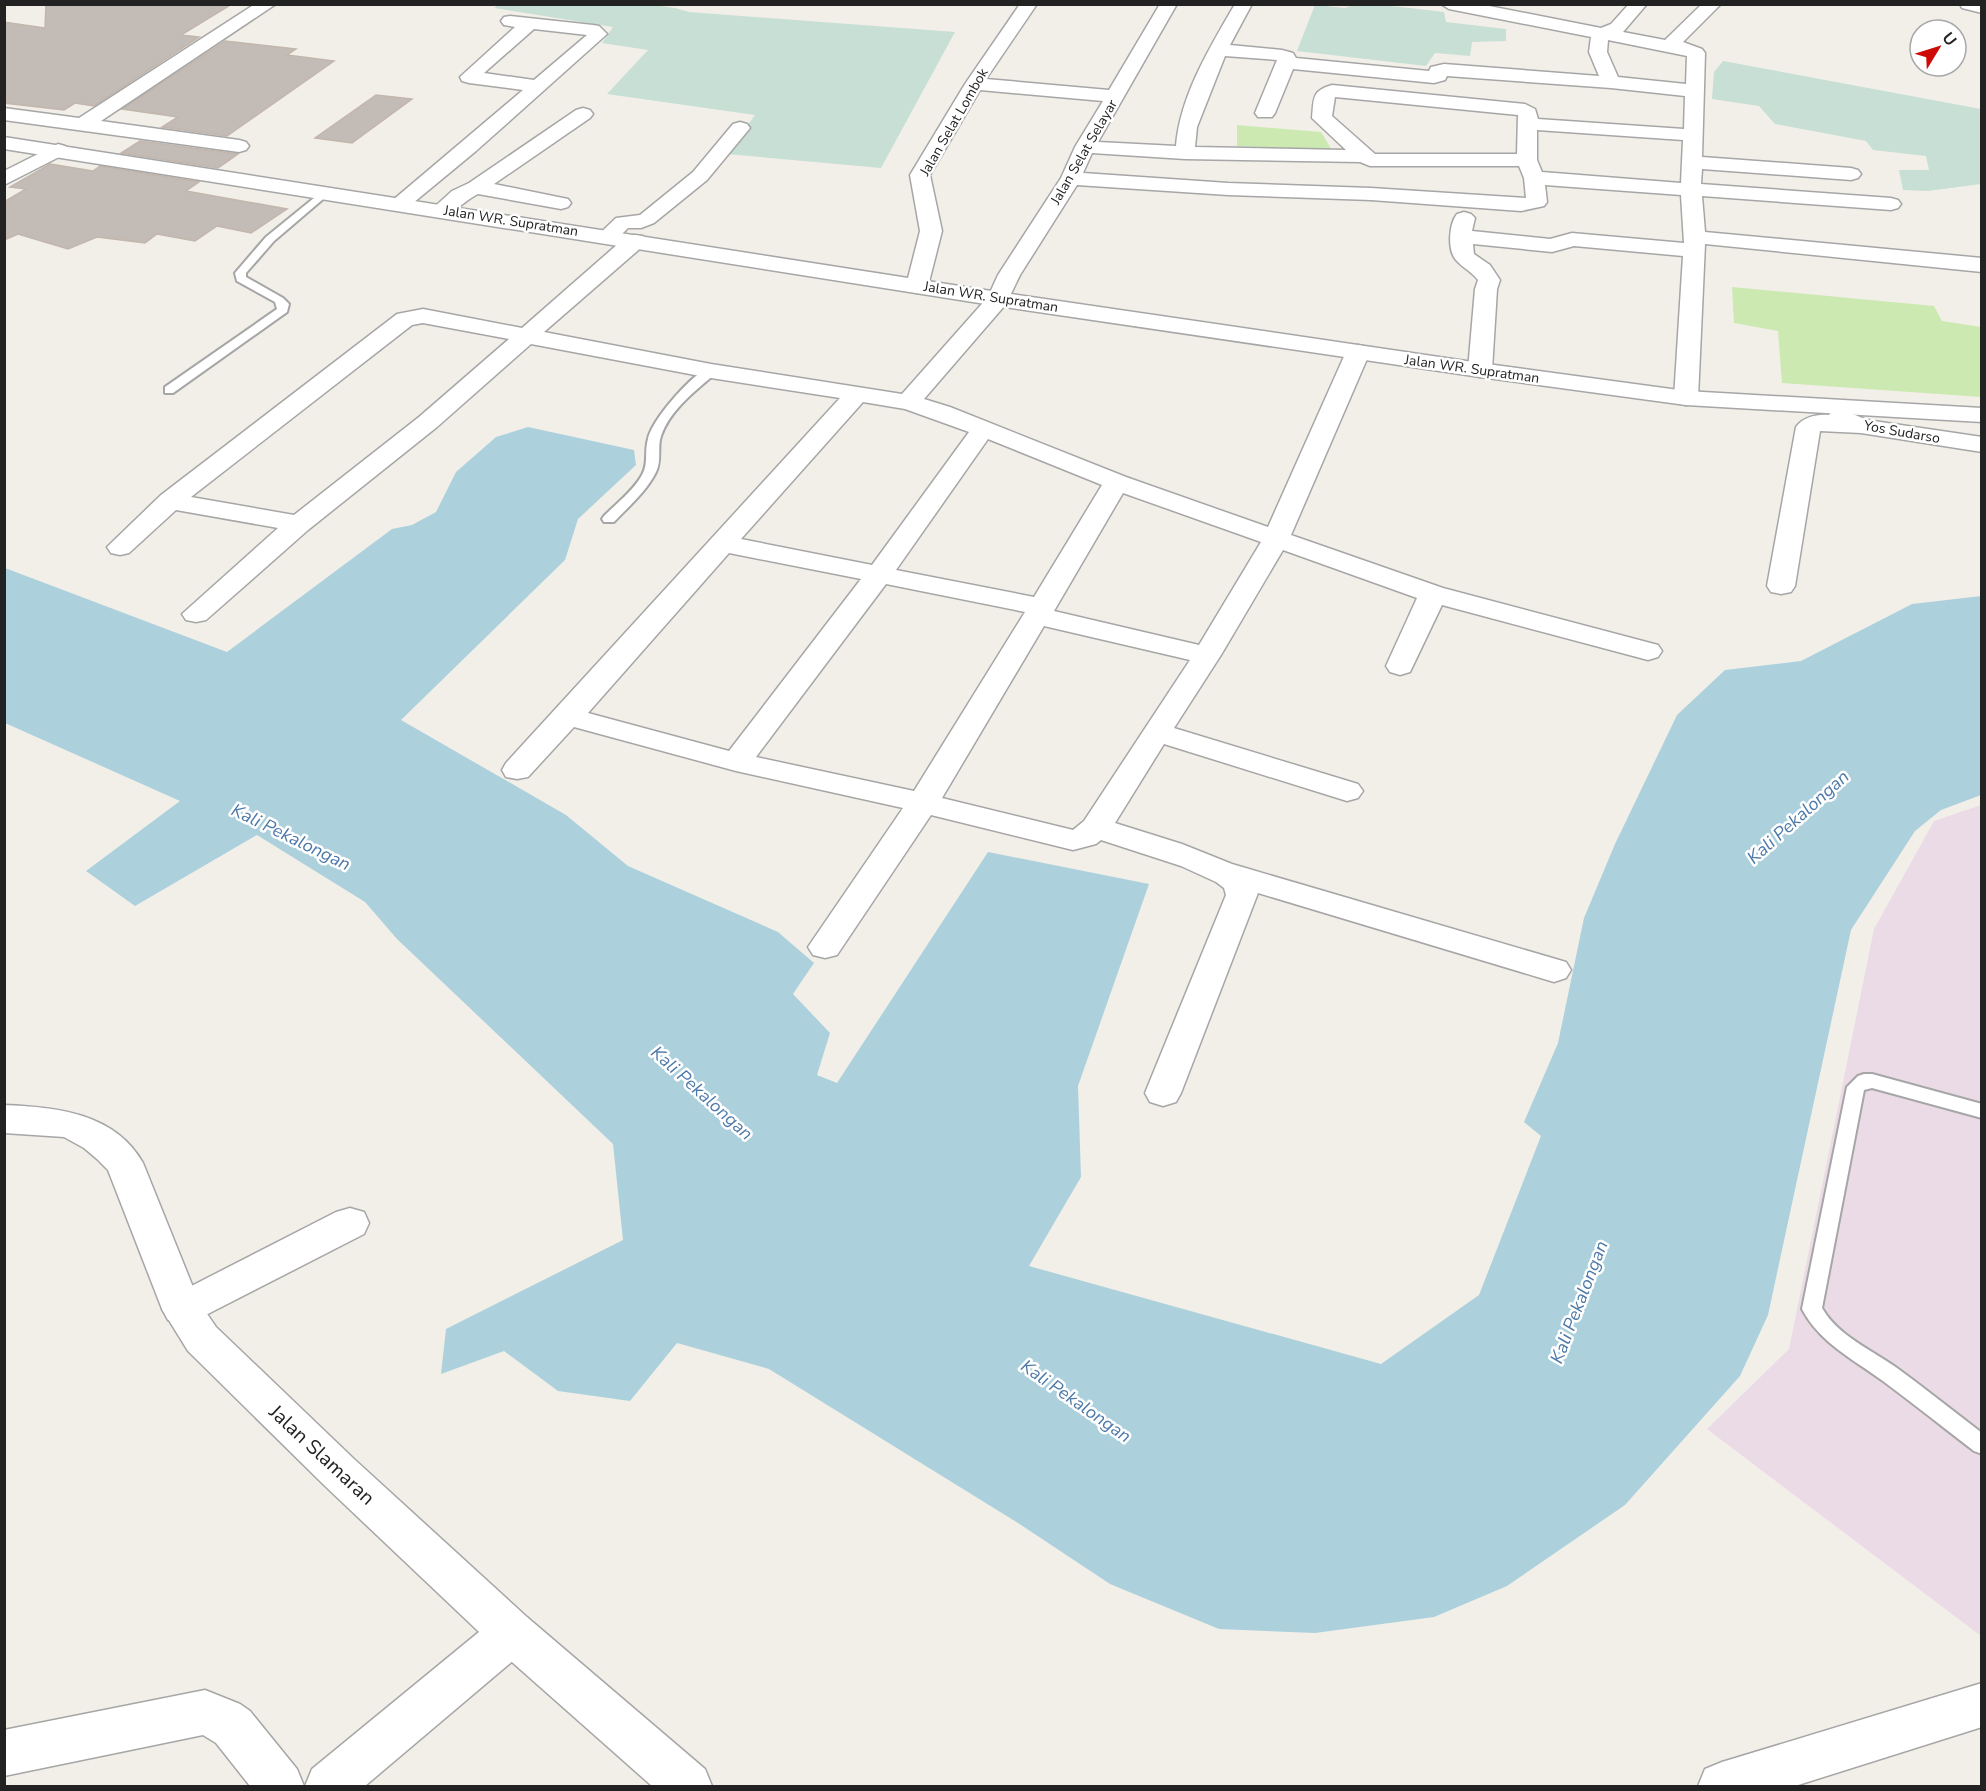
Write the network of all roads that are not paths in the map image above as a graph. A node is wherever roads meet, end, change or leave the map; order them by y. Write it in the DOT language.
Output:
graph roads {
  1 [pos="268,4"];
  2 [pos="1029,4"];
  3 [pos="1169,4"];
  4 [pos="1244,4"];
  5 [pos="1449,4"];
  6 [pos="1639,4"];
  7 [pos="1713,4"];
  8 [pos="1968,4"];
  9 [pos="1982,8"];
  10 [pos="510,21"];
  11 [pos="529,24"];
  12 [pos="1606,32"];
  13 [pos="1676,45"];
  14 [pos="1218,50"];
  15 [pos="1286,63"];
  16 [pos="1611,82"];
  17 [pos="974,84"];
  18 [pos="538,86"];
  19 [pos="1694,91"];
  20 [pos="1116,96"];
  21 [pos="1265,113"];
  22 [pos="4,114"];
  23 [pos="584,114"];
  24 [pos="83,124"];
  25 [pos="1529,124"];
  26 [pos="740,128"];
  27 [pos="1693,135"];
  28 [pos="4,143"];
  29 [pos="239,146"];
  30 [pos="1085,147"];
  31 [pos="58,150"];
  32 [pos="1185,153"];
  33 [pos="1368,158"];
  34 [pos="1692,162"];
  35 [pos="1531,169"];
  36 [pos="1851,174"];
  37 [pos="1071,178"];
  38 [pos="4,179"];
  39 [pos="1691,191"];
  40 [pos="326,192"];
  41 [pos="1371,194"];
  42 [pos="408,197"];
  43 [pos="456,199"];
  44 [pos="1467,202"];
  45 [pos="561,203"];
  46 [pos="1891,204"];
  47 [pos="621,232"];
  48 [pos="1461,236"];
  49 [pos="1693,243"];
  50 [pos="1982,265"];
  51 [pos="917,286"];
  52 [pos="1003,289"];
  53 [pos="525,335"];
  54 [pos="1358,352"];
  55 [pos="1480,370"];
  56 [pos="711,371"];
  57 [pos="169,390"];
  58 [pos="857,394"];
  59 [pos="1686,398"];
  60 [pos="908,402"];
  61 [pos="1828,406"];
  62 [pos="1982,415"];
  63 [pos="1861,426"];
  64 [pos="983,429"];
  65 [pos="1982,445"];
  66 [pos="1117,482"];
  67 [pos="170,501"];
  68 [pos="609,519"];
  69 [pos="299,524"];
  70 [pos="1277,537"];
  71 [pos="723,544"];
  72 [pos="120,547"];
  73 [pos="879,575"];
  74 [pos="1781,586"];
  75 [pos="1433,594"];
  76 [pos="1040,611"];
  77 [pos="196,614"];
  78 [pos="1648,651"];
  79 [pos="1207,655"];
  80 [pos="1400,666"];
  81 [pos="573,710"];
  82 [pos="1156,732"];
  83 [pos="736,762"];
  84 [pos="517,770"];
  85 [pos="1347,791"];
  86 [pos="923,803"];
  87 [pos="1096,828"];
  88 [pos="1224,872"];
  89 [pos="825,947"];
  90 [pos="1554,970"];
  91 [pos="1163,1094"];
  92 [pos="1982,1111"];
  93 [pos="4,1119"];
  94 [pos="350,1223"];
  95 [pos="182,1309"];
  96 [pos="1982,1445"];
  97 [pos="512,1633"];
  98 [pos="1982,1705"];
  99 [pos="4,1753"];
  100 [pos="280,1786"];
  101 [pos="329,1786"];
  102 [pos="688,1786"];
  103 [pos="1722,1786"];
  1 -- 24 [label="street"];
  2 -- 17 [label="street, Jalan Selat Lombok"];
  3 -- 20 [label="street, Jalan Selat Selayar"];
  4 -- 14 [label="street"];
  5 -- 12 [label="street"];
  6 -- 12 [label="street"];
  7 -- 13 [label="street"];
  8 -- 9 [label="street"];
  10 -- 11 [label="street"];
  11 -- 18 [label="street"];
  11 -- 18 [label="street"];
  12 -- 13 [label="street"];
  12 -- 16 [label="street"];
  13 -- 19 [label="street"];
  14 -- 15 [label="street"];
  14 -- 32 [label="street"];
  15 -- 16 [label="street"];
  15 -- 21 [label="street"];
  16 -- 19 [label="street"];
  17 -- 20 [label="street"];
  17 -- 51 [label="street, Jalan Selat Lombok"];
  18 -- 42 [label="street"];
  19 -- 27 [label="street"];
  20 -- 30 [label="street, Jalan Selat Selayar"];
  22 -- 24 [label="street"];
  23 -- 43 [label="street"];
  24 -- 29 [label="street"];
  25 -- 27 [label="street"];
  25 -- 33 [label="street"];
  25 -- 35 [label="street"];
  26 -- 47 [label="street"];
  27 -- 34 [label="street"];
  28 -- 31 [label="street, Jalan WR. Supratman"];
  30 -- 32 [label="street"];
  30 -- 37 [label="street, Jalan Selat Selayar"];
  31 -- 38 [label="street"];
  31 -- 40 [label="street, Jalan WR. Supratman"];
  32 -- 33 [label="street"];
  33 -- 35 [label="street"];
  33 -- 41 [label="street"];
  34 -- 36 [label="street"];
  34 -- 39 [label="street"];
  35 -- 39 [label="street"];
  35 -- 44 [label="street"];
  37 -- 41 [label="street"];
  37 -- 52 [label="street, Jalan Selat Selayar"];
  39 -- 46 [label="street"];
  39 -- 49 [label="street"];
  40 -- 42 [label="street, Jalan WR. Supratman"];
  40 -- 57 [label="lane"];
  41 -- 44 [label="street"];
  42 -- 43 [label="street, Jalan WR. Supratman"];
  43 -- 45 [label="street"];
  43 -- 47 [label="street, Jalan WR. Supratman"];
  44 -- 48 [label="street"];
  47 -- 51 [label="street, Jalan WR. Supratman"];
  47 -- 53 [label="street"];
  48 -- 49 [label="street"];
  48 -- 55 [label="street"];
  49 -- 50 [label="street"];
  49 -- 59 [label="street"];
  51 -- 52 [label="street, Jalan WR. Supratman"];
  52 -- 54 [label="street, Jalan WR. Supratman"];
  52 -- 60 [label="street, Jalan Selat Selayar"];
  53 -- 56 [label="street"];
  53 -- 67 [label="street"];
  53 -- 69 [label="street"];
  54 -- 55 [label="street, Jalan WR. Supratman"];
  54 -- 70 [label="street"];
  55 -- 59 [label="street, Jalan WR. Supratman"];
  56 -- 58 [label="street"];
  56 -- 68 [label="lane"];
  58 -- 60 [label="street"];
  58 -- 71 [label="street"];
  59 -- 61 [label="street, Jalan WR. Supratman"];
  60 -- 64 [label="street"];
  61 -- 62 [label="street, Jalan WR. Supratman"];
  61 -- 63 [label="street, Yos Sudarso"];
  63 -- 65 [label="street, Yos Sudarso"];
  63 -- 74 [label="street"];
  64 -- 66 [label="street"];
  64 -- 73 [label="street"];
  66 -- 70 [label="street"];
  66 -- 76 [label="street"];
  67 -- 69 [label="street"];
  67 -- 72 [label="street"];
  69 -- 77 [label="street"];
  70 -- 75 [label="street"];
  70 -- 79 [label="street"];
  71 -- 73 [label="street"];
  71 -- 81 [label="street"];
  73 -- 76 [label="street"];
  73 -- 83 [label="street"];
  75 -- 78 [label="street"];
  75 -- 80 [label="street"];
  76 -- 79 [label="street"];
  76 -- 86 [label="street"];
  79 -- 82 [label="street"];
  81 -- 83 [label="street"];
  81 -- 84 [label="street"];
  82 -- 85 [label="street"];
  82 -- 87 [label="street"];
  83 -- 86 [label="street"];
  86 -- 87 [label="street"];
  86 -- 89 [label="street"];
  87 -- 88 [label="street"];
  88 -- 90 [label="street"];
  88 -- 91 [label="street"];
  92 -- 96 [label="lane"];
  93 -- 95 [label="street, Jalan Slamaran"];
  94 -- 95 [label="street"];
  95 -- 97 [label="street, Jalan Slamaran"];
  97 -- 101 [label="street"];
  97 -- 102 [label="street, Jalan Slamaran"];
  98 -- 103 [label="street"];
  99 -- 100 [label="street"];
}
